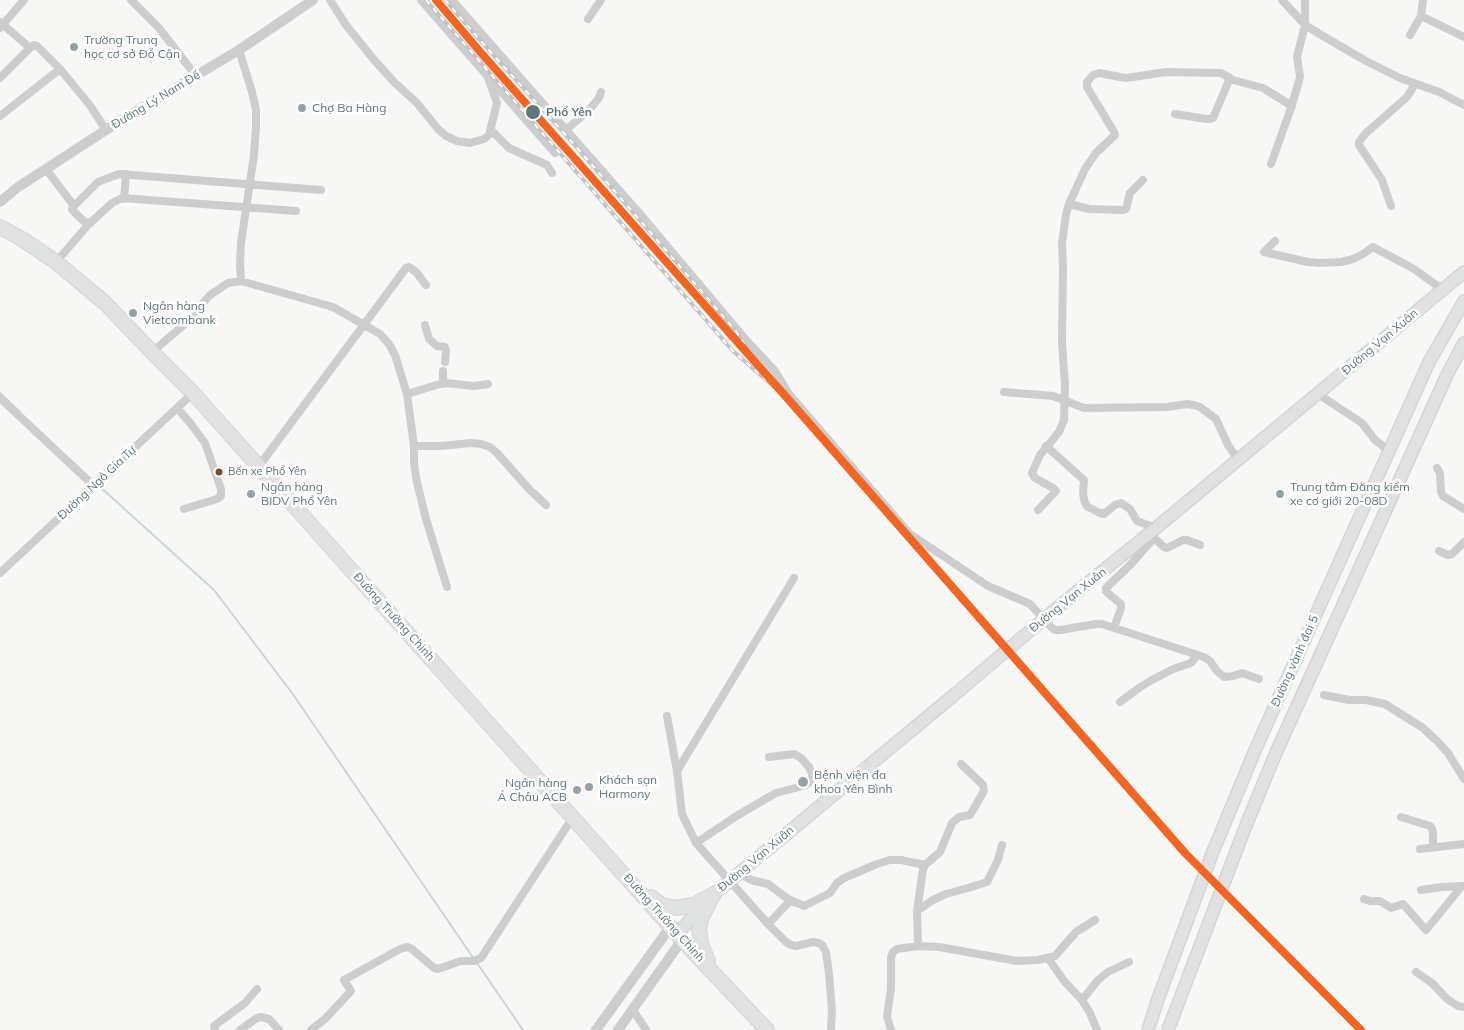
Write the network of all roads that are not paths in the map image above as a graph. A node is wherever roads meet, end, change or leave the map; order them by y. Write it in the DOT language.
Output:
graph roads {
  1 [pos="24,0"];
  2 [pos="131,0"];
  3 [pos="313,0"];
  4 [pos="330,0"];
  5 [pos="421,0"];
  6 [pos="452,0"];
  7 [pos="600,0"];
  8 [pos="1282,0"];
  9 [pos="1305,0"];
  10 [pos="1423,0"];
  11 [pos="1421,16"];
  12 [pos="588,19"];
  13 [pos="1,25"];
  14 [pos="1305,25"];
  15 [pos="1410,35"];
  16 [pos="1464,38"];
  17 [pos="30,48"];
  18 [pos="239,50"];
  19 [pos="60,69"];
  20 [pos="487,75"];
  21 [pos="196,76"];
  22 [pos="0,78"];
  23 [pos="1230,78"];
  24 [pos="1415,84"];
  25 [pos="600,92"];
  26 [pos="1464,105"];
  27 [pos="1292,106"];
  28 [pos="1175,114"];
  29 [pos="0,116"];
  30 [pos="106,130"];
  31 [pos="491,130"];
  32 [pos="566,130"];
  33 [pos="555,153"];
  34 [pos="1271,164"];
  35 [pos="46,169"];
  36 [pos="552,172"];
  37 [pos="126,174"];
  38 [pos="1143,180"];
  39 [pos="249,186"];
  40 [pos="321,190"];
  41 [pos="124,199"];
  42 [pos="0,202"];
  43 [pos="1069,204"];
  44 [pos="74,206"];
  45 [pos="1391,206"];
  46 [pos="246,208"];
  47 [pos="296,211"];
  48 [pos="88,225"];
  49 [pos="0,227"];
  50 [pos="1275,241"];
  51 [pos="56,262"];
  52 [pos="1464,272"];
  53 [pos="241,281"];
  54 [pos="426,285"];
  55 [pos="1443,290"];
  56 [pos="1464,301"];
  57 [pos="365,325"];
  58 [pos="425,325"];
  59 [pos="1464,344"];
  60 [pos="152,352"];
  61 [pos="443,384"];
  62 [pos="488,384"];
  63 [pos="1004,392"];
  64 [pos="193,393"];
  65 [pos="407,394"];
  66 [pos="1318,394"];
  67 [pos="0,398"];
  68 [pos="1065,401"];
  69 [pos="177,408"];
  70 [pos="414,446"];
  71 [pos="1046,446"];
  72 [pos="1387,449"];
  73 [pos="1238,460"];
  74 [pos="259,466"];
  75 [pos="1437,468"];
  76 [pos="94,486"];
  77 [pos="546,504"];
  78 [pos="184,509"];
  79 [pos="1464,509"];
  80 [pos="1038,510"];
  81 [pos="1154,534"];
  82 [pos="1200,544"];
  83 [pos="1463,546"];
  84 [pos="1439,551"];
  85 [pos="0,560"];
  86 [pos="3,570"];
  87 [pos="794,578"];
  88 [pos="447,587"];
  89 [pos="1114,628"];
  90 [pos="1197,655"];
  91 [pos="1259,679"];
  92 [pos="1324,695"];
  93 [pos="1120,702"];
  94 [pos="667,716"];
  95 [pos="770,757"];
  96 [pos="961,764"];
  97 [pos="677,771"];
  98 [pos="1463,776"];
  99 [pos="573,817"];
  100 [pos="1401,817"];
  101 [pos="696,844"];
  102 [pos="1464,844"];
  103 [pos="1002,845"];
  104 [pos="1433,848"];
  105 [pos="1420,849"];
  106 [pos="926,865"];
  107 [pos="739,873"];
  108 [pos="729,881"];
  109 [pos="632,882"];
  110 [pos="1463,886"];
  111 [pos="1422,890"];
  112 [pos="714,894"];
  113 [pos="1364,899"];
  114 [pos="790,901"];
  115 [pos="917,911"];
  116 [pos="1095,920"];
  117 [pos="768,924"];
  118 [pos="677,933"];
  119 [pos="918,946"];
  120 [pos="1048,958"];
  121 [pos="1129,962"];
  122 [pos="1416,972"];
  123 [pos="714,973"];
  124 [pos="257,989"];
  125 [pos="1082,1000"];
  126 [pos="1464,1007"];
  127 [pos="633,1010"];
  128 [pos="215,1030"];
  129 [pos="240,1030"];
  130 [pos="279,1030"];
  131 [pos="311,1030"];
  132 [pos="596,1030"];
  133 [pos="618,1030"];
  134 [pos="646,1030"];
  135 [pos="767,1030"];
  136 [pos="831,1030"];
  137 [pos="891,1030"];
  138 [pos="1097,1030"];
  139 [pos="1148,1030"];
  140 [pos="1168,1030"];
  1 -- 13 [label="street"];
  2 -- 21 [label="street"];
  3 -- 18 [label="street, Đường Lý Nam Đế"];
  4 -- 31 [label="street"];
  5 -- 20 [label="street"];
  6 -- 32 [label="street"];
  7 -- 12 [label="street"];
  8 -- 14 [label="street"];
  9 -- 14 [label="street"];
  10 -- 11 [label="street"];
  11 -- 15 [label="street"];
  11 -- 16 [label="street"];
  13 -- 17 [label="street"];
  14 -- 24 [label="street"];
  14 -- 27 [label="street"];
  17 -- 19 [label="street"];
  17 -- 22 [label="street"];
  18 -- 21 [label="street, Đường Lý Nam Đế"];
  18 -- 39 [label="street"];
  19 -- 29 [label="street"];
  19 -- 30 [label="street"];
  20 -- 31 [label="street"];
  20 -- 33 [label="street"];
  21 -- 30 [label="street, Đường Lý Nam Đế"];
  23 -- 27 [label="street"];
  23 -- 28 [label="street"];
  23 -- 43 [label="street"];
  24 -- 26 [label="street"];
  24 -- 45 [label="street"];
  25 -- 32 [label="street"];
  27 -- 34 [label="street"];
  30 -- 35 [label="street, Đường Lý Nam Đế"];
  31 -- 36 [label="street"];
  32 -- 89 [label="street"];
  35 -- 42 [label="street, Đường Lý Nam Đế"];
  35 -- 44 [label="street"];
  37 -- 39 [label="street"];
  37 -- 41 [label="street"];
  37 -- 44 [label="street"];
  38 -- 43 [label="street"];
  39 -- 40 [label="street"];
  39 -- 46 [label="street"];
  41 -- 46 [label="street"];
  41 -- 48 [label="street"];
  43 -- 68 [label="street"];
  44 -- 48 [label="street"];
  46 -- 47 [label="street"];
  46 -- 53 [label="street"];
  48 -- 51 [label="street"];
  49 -- 51 [label="highway, Đường Trường Chinh"];
  50 -- 55 [label="street"];
  51 -- 60 [label="highway, Đường Trường Chinh"];
  52 -- 55 [label="main road, Đường Vạn Xuân"];
  53 -- 57 [label="street"];
  53 -- 60 [label="street"];
  54 -- 57 [label="street"];
  55 -- 66 [label="main road, Đường Vạn Xuân"];
  56 -- 139 [label="main road, Đường vành đai 5"];
  57 -- 65 [label="street"];
  57 -- 74 [label="street"];
  58 -- 61 [label="street"];
  59 -- 140 [label="main road, Đường vành đai 5"];
  60 -- 64 [label="highway, Đường Trường Chinh"];
  61 -- 62 [label="street"];
  61 -- 65 [label="street"];
  63 -- 68 [label="street"];
  64 -- 69 [label="street, Đường Ngô Gia Tự"];
  64 -- 74 [label="highway, Đường Trường Chinh"];
  65 -- 70 [label="street"];
  66 -- 72 [label="street"];
  66 -- 73 [label="main road, Đường Vạn Xuân"];
  67 -- 76 [label="street"];
  68 -- 71 [label="street"];
  68 -- 73 [label="street"];
  69 -- 76 [label="street, Đường Ngô Gia Tự"];
  69 -- 78 [label="street"];
  70 -- 77 [label="street"];
  70 -- 88 [label="street"];
  71 -- 80 [label="street"];
  71 -- 81 [label="street"];
  73 -- 81 [label="main road, Đường Vạn Xuân"];
  74 -- 99 [label="highway, Đường Trường Chinh"];
  75 -- 79 [label="street"];
  76 -- 86 [label="street, Đường Ngô Gia Tự"];
  81 -- 82 [label="street"];
  81 -- 89 [label="street"];
  81 -- 107 [label="main road, Đường Vạn Xuân, bridge"];
  83 -- 84 [label="street"];
  85 -- 86 [label="street"];
  87 -- 97 [label="street"];
  89 -- 90 [label="street"];
  90 -- 91 [label="street"];
  90 -- 93 [label="street"];
  92 -- 98 [label="street"];
  94 -- 97 [label="street"];
  95 -- 101 [label="street"];
  96 -- 106 [label="street"];
  97 -- 101 [label="street"];
  99 -- 109 [label="highway, Đường Trường Chinh"];
  99 -- 131 [label="street"];
  100 -- 104 [label="street"];
  101 -- 108 [label="street"];
  102 -- 104 [label="street"];
  103 -- 115 [label="street"];
  104 -- 105 [label="street"];
  106 -- 114 [label="street"];
  106 -- 115 [label="street"];
  107 -- 108 [label="main road, Đường Vạn Xuân"];
  107 -- 114 [label="street"];
  108 -- 112 [label="main road, Đường Vạn Xuân"];
  108 -- 117 [label="street"];
  109 -- 112 [label="highway"];
  109 -- 118 [label="highway, Đường Trường Chinh"];
  110 -- 111 [label="street"];
  110 -- 113 [label="street"];
  112 -- 118 [label="main road, Đường Vạn Xuân"];
  112 -- 123 [label="highway"];
  114 -- 117 [label="street"];
  115 -- 119 [label="street"];
  116 -- 120 [label="street"];
  117 -- 136 [label="street"];
  118 -- 123 [label="highway, Đường Trường Chinh"];
  118 -- 127 [label="street, Đường Vạn Xuân"];
  118 -- 132 [label="street, Đường Vạn Xuân"];
  119 -- 120 [label="street"];
  119 -- 137 [label="street"];
  120 -- 125 [label="street"];
  121 -- 125 [label="street"];
  122 -- 126 [label="street"];
  123 -- 135 [label="highway, Đường Trường Chinh"];
  124 -- 128 [label="street"];
  125 -- 138 [label="street"];
  127 -- 133 [label="street, Đường Vạn Xuân"];
  127 -- 134 [label="street"];
  129 -- 130 [label="street"];
}
